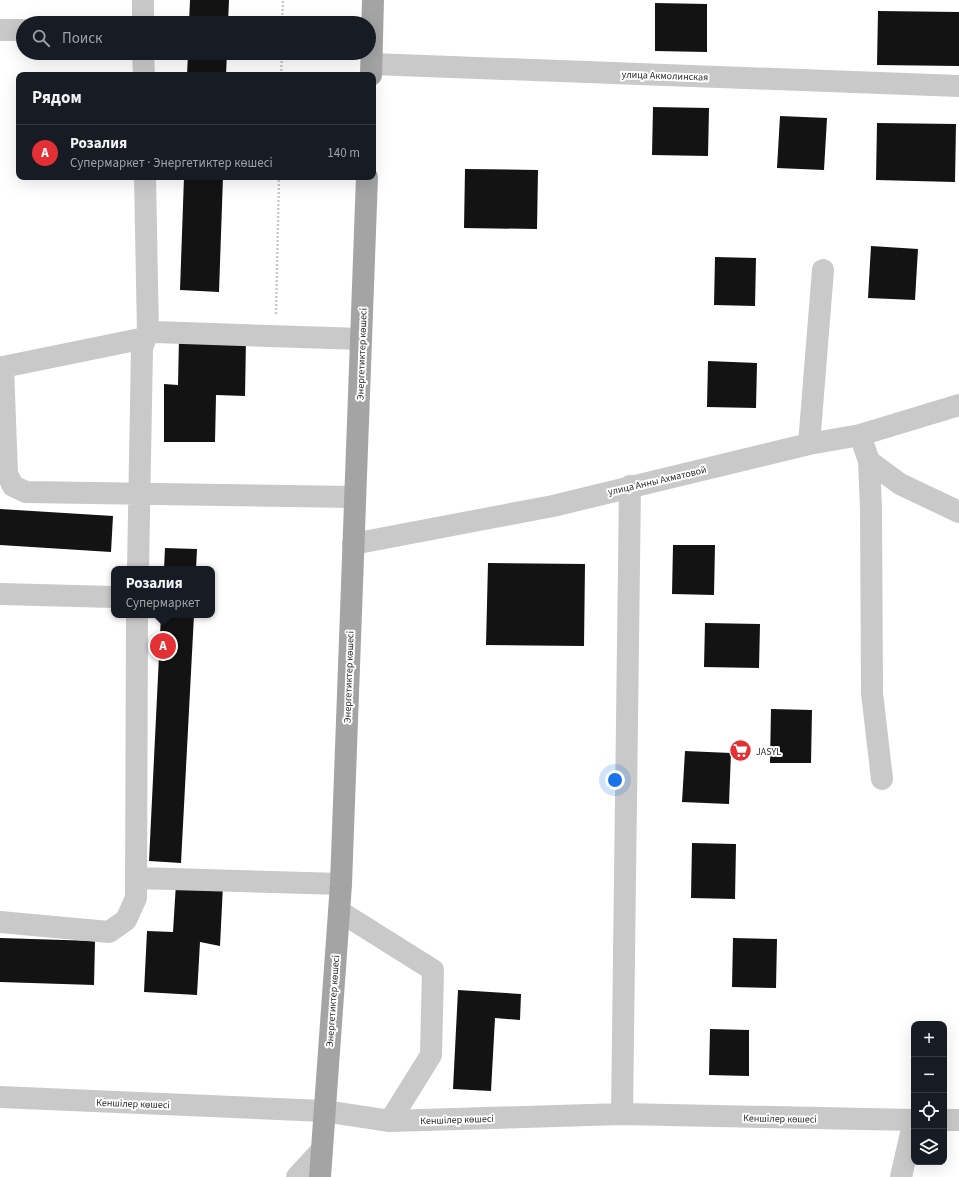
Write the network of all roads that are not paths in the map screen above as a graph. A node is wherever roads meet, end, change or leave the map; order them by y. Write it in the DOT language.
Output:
graph roads {
  1 [pos="143,0"];
  2 [pos="373,0"];
  3 [pos="143,16"];
  4 [pos="373,16"];
  5 [pos="0,30"];
  6 [pos="16,30"];
  7 [pos="143,60"];
  8 [pos="372,60"];
  9 [pos="372,70"];
  10 [pos="144,72"];
  11 [pos="959,86"];
  12 [pos="145,180"];
  13 [pos="367,180"];
  14 [pos="823,270"];
  15 [pos="146,336"];
  16 [pos="361,339"];
  17 [pos="1,367"];
  18 [pos="959,406"];
  19 [pos="860,434"];
  20 [pos="809,444"];
  21 [pos="869,461"];
  22 [pos="630,486"];
  23 [pos="139,494"];
  24 [pos="355,497"];
  25 [pos="959,512"];
  26 [pos="353,544"];
  27 [pos="138,566"];
  28 [pos="0,594"];
  29 [pos="111,597"];
  30 [pos="137,618"];
  31 [pos="882,779"];
  32 [pos="136,878"];
  33 [pos="341,884"];
  34 [pos="339,911"];
  35 [pos="0,922"];
  36 [pos="0,1097"];
  37 [pos="324,1111"];
  38 [pos="622,1114"];
  39 [pos="911,1120"];
  40 [pos="947,1120"];
  41 [pos="959,1120"];
  42 [pos="390,1121"];
  43 [pos="912,1129"];
  44 [pos="320,1152"];
  45 [pos="297,1177"];
  46 [pos="320,1177"];
  47 [pos="901,1177"];
  1 -- 3 [label="street"];
  2 -- 4 [label="main road"];
  5 -- 6 [label="street"];
  7 -- 10 [label="street"];
  8 -- 9 [label="main road"];
  9 -- 11 [label="street, улица Акмолинская"];
  12 -- 15 [label="street"];
  13 -- 16 [label="main road, Энергетиктер көшесі"];
  14 -- 20 [label="street"];
  15 -- 16 [label="street"];
  15 -- 17 [label="street"];
  15 -- 23 [label="street"];
  16 -- 24 [label="main road, Энергетиктер көшесі"];
  17 -- 23 [label="street"];
  18 -- 19 [label="street, улица Анны Ахматовой"];
  19 -- 20 [label="street, улица Анны Ахматовой"];
  19 -- 21 [label="street"];
  20 -- 22 [label="street, улица Анны Ахматовой"];
  21 -- 25 [label="street"];
  21 -- 31 [label="street"];
  22 -- 26 [label="street, улица Анны Ахматовой"];
  22 -- 38 [label="street"];
  23 -- 24 [label="street"];
  23 -- 27 [label="street"];
  24 -- 26 [label="main road, Энергетиктер көшесі"];
  26 -- 33 [label="main road, Энергетиктер көшесі"];
  28 -- 29 [label="street"];
  30 -- 32 [label="street"];
  32 -- 33 [label="street"];
  32 -- 35 [label="street"];
  33 -- 34 [label="main road, Энергетиктер көшесі"];
  34 -- 37 [label="main road, Энергетиктер көшесі"];
  34 -- 42 [label="street"];
  36 -- 37 [label="street, Кеншілер көшесі"];
  37 -- 42 [label="street, Кеншілер көшесі"];
  37 -- 44 [label="main road, Энергетиктер көшесі"];
  38 -- 39 [label="street, Кеншілер көшесі"];
  38 -- 42 [label="street, Кеншілер көшесі"];
  40 -- 41 [label="street"];
  43 -- 47 [label="street"];
  44 -- 45 [label="street"];
  44 -- 46 [label="main road, Энергетиктер көшесі"];
}
